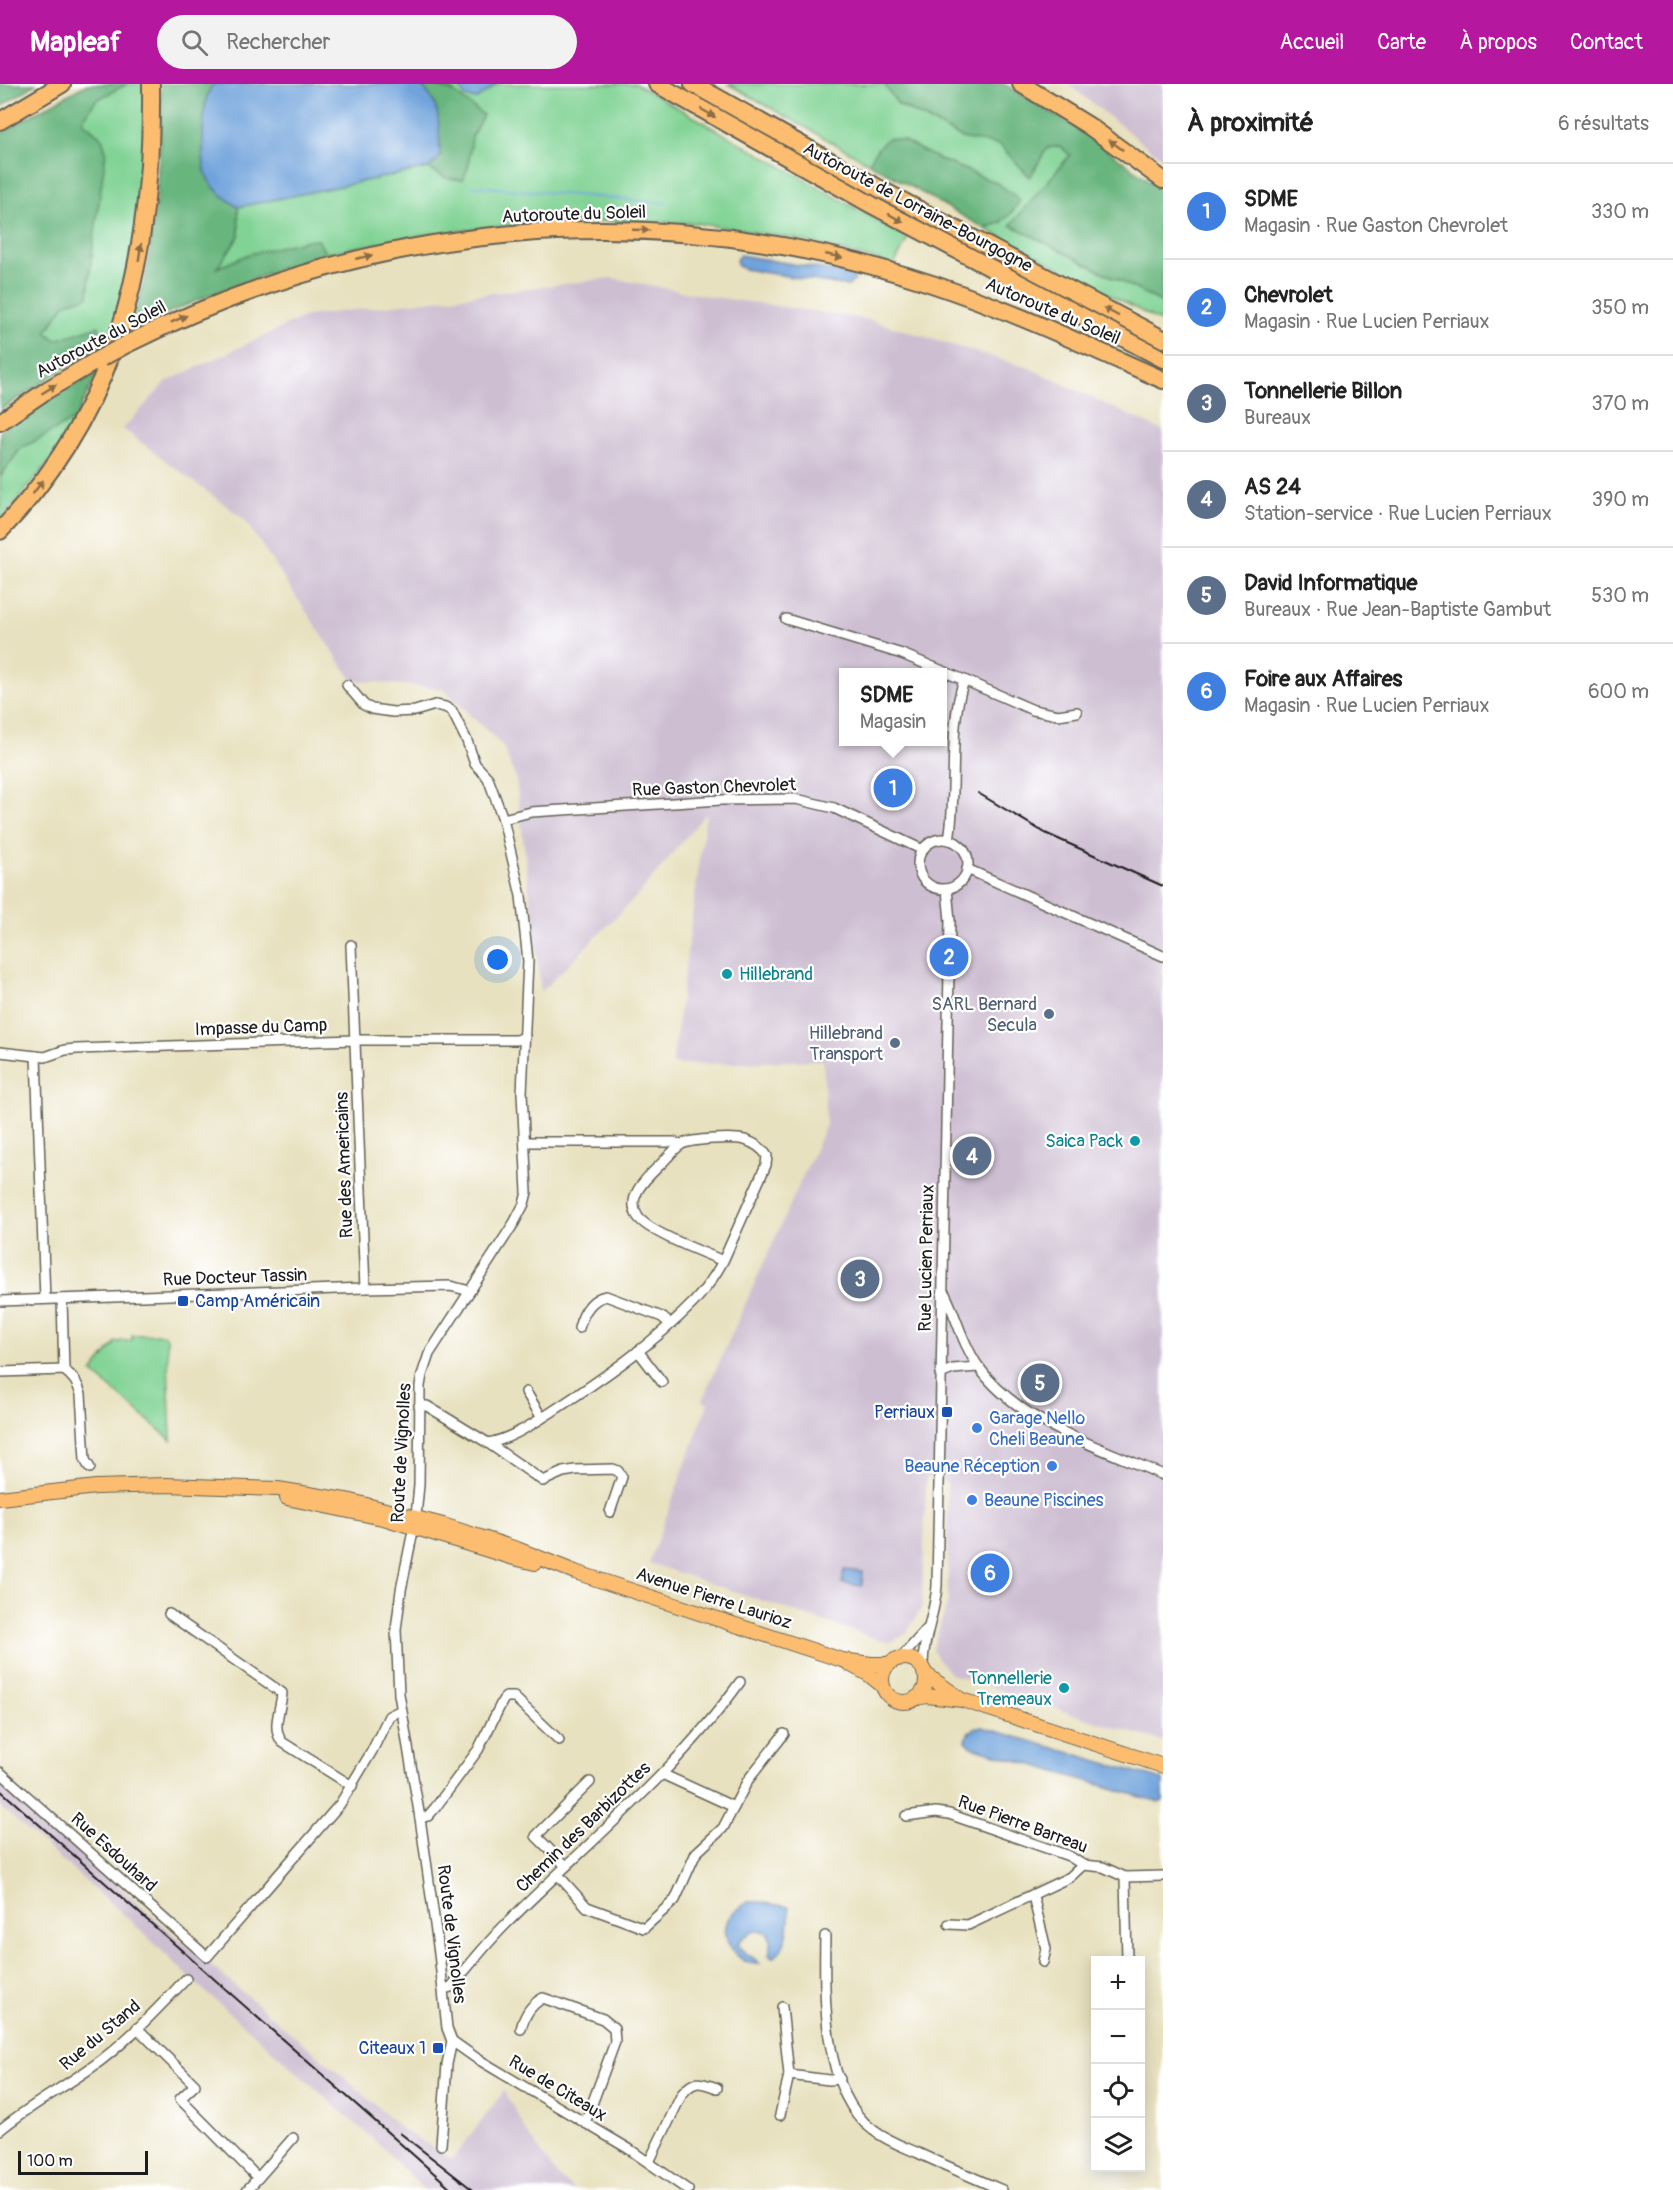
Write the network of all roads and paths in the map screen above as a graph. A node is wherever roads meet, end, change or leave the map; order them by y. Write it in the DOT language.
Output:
graph roads {
  1 [pos="62,84"];
  2 [pos="151,84"];
  3 [pos="657,84"];
  4 [pos="693,84"];
  5 [pos="1021,84"];
  6 [pos="0,121"];
  7 [pos="1163,180"];
  8 [pos="1163,339"];
  9 [pos="1163,359"];
  10 [pos="1163,380"];
  11 [pos="0,422"];
  12 [pos="0,531"];
  13 [pos="786,619"];
  14 [pos="935,668"];
  15 [pos="947,673"];
  16 [pos="964,680"];
  17 [pos="347,685"];
  18 [pos="1077,712"];
  19 [pos="504,821"];
  20 [pos="949,840"];
  21 [pos="922,850"];
  22 [pos="968,868"];
  23 [pos="947,889"];
  24 [pos="351,945"];
  25 [pos="1163,956"];
  26 [pos="525,1037"];
  27 [pos="355,1041"];
  28 [pos="0,1052"];
  29 [pos="36,1056"];
  30 [pos="526,1142"];
  31 [pos="680,1145"];
  32 [pos="723,1261"];
  33 [pos="365,1288"];
  34 [pos="470,1291"];
  35 [pos="942,1294"];
  36 [pos="45,1299"];
  37 [pos="62,1299"];
  38 [pos="0,1301"];
  39 [pos="670,1324"];
  40 [pos="579,1328"];
  41 [pos="638,1351"];
  42 [pos="978,1367"];
  43 [pos="64,1371"];
  44 [pos="0,1372"];
  45 [pos="940,1374"];
  46 [pos="662,1382"];
  47 [pos="526,1392"];
  48 [pos="419,1406"];
  49 [pos="542,1418"];
  50 [pos="488,1443"];
  51 [pos="90,1468"];
  52 [pos="1163,1475"];
  53 [pos="0,1498"];
  54 [pos="610,1512"];
  55 [pos="415,1521"];
  56 [pos="169,1614"];
  57 [pos="928,1627"];
  58 [pos="842,1660"];
  59 [pos="895,1661"];
  60 [pos="923,1671"];
  61 [pos="740,1682"];
  62 [pos="883,1686"];
  63 [pos="916,1698"];
  64 [pos="962,1700"];
  65 [pos="401,1710"];
  66 [pos="784,1734"];
  67 [pos="559,1740"];
  68 [pos="1163,1766"];
  69 [pos="0,1772"];
  70 [pos="662,1774"];
  71 [pos="590,1782"];
  72 [pos="352,1786"];
  73 [pos="734,1807"];
  74 [pos="906,1816"];
  75 [pos="420,1818"];
  76 [pos="1083,1865"];
  77 [pos="566,1866"];
  78 [pos="558,1875"];
  79 [pos="1163,1876"];
  80 [pos="1125,1877"];
  81 [pos="1033,1896"];
  82 [pos="949,1924"];
  83 [pos="825,1936"];
  84 [pos="1127,1956"];
  85 [pos="1043,1962"];
  86 [pos="186,1979"];
  87 [pos="444,1989"];
  88 [pos="782,2007"];
  89 [pos="137,2028"];
  90 [pos="521,2029"];
  91 [pos="452,2041"];
  92 [pos="789,2075"];
  93 [pos="840,2079"];
  94 [pos="717,2088"];
  95 [pos="780,2115"];
  96 [pos="585,2123"];
  97 [pos="0,2130"];
  98 [pos="293,2138"];
  99 [pos="441,2145"];
  100 [pos="649,2162"];
  101 [pos="258,2178"];
  102 [pos="247,2190"];
  103 [pos="688,2190"];
  104 [pos="1002,2190"];
  1 -- 6 [label="highway"];
  12 -- 2 [label="highway, one-way"];
  3 -- 9 [label="highway, Autoroute de Lorraine-Bourgogne, one-way"];
  8 -- 4 [label="highway, Autoroute de Lorraine-Bourgogne, one-way"];
  7 -- 5 [label="highway, one-way"];
  11 -- 10 [label="highway, Autoroute du Soleil, one-way, bridge"];
  13 -- 14 [label="street"];
  15 -- 16 [label="street"];
  16 -- 18 [label="street"];
  16 -- 20 [label="street"];
  17 -- 19 [label="street, Route de Vignolles"];
  19 -- 21 [label="street, Rue Gaston Chevrolet"];
  19 -- 26 [label="street, Route de Vignolles"];
  20 -- 21 [label="street"];
  20 -- 22 [label="street"];
  21 -- 23 [label="street"];
  22 -- 23 [label="street"];
  22 -- 25 [label="street"];
  23 -- 35 [label="street, Rue Lucien Perriaux"];
  24 -- 27 [label="street, Rue des Americains"];
  26 -- 27 [label="street, Impasse du Camp"];
  26 -- 30 [label="street, Route de Vignolles"];
  27 -- 29 [label="street, Impasse du Camp"];
  27 -- 33 [label="street, Rue des Americains"];
  28 -- 29 [label="street, Impasse du Camp"];
  29 -- 36 [label="street"];
  30 -- 31 [label="street"];
  30 -- 34 [label="street, Route de Vignolles"];
  31 -- 32 [label="street"];
  31 -- 32 [label="street"];
  32 -- 39 [label="street"];
  33 -- 34 [label="street, Rue Docteur Tassin"];
  33 -- 37 [label="street, Rue Docteur Tassin"];
  34 -- 48 [label="street, Route de Vignolles"];
  35 -- 42 [label="street"];
  35 -- 45 [label="street, Rue Lucien Perriaux"];
  36 -- 37 [label="street, Rue Docteur Tassin"];
  36 -- 38 [label="street, Rue Docteur Tassin"];
  37 -- 43 [label="street"];
  39 -- 40 [label="street"];
  39 -- 41 [label="street"];
  41 -- 46 [label="street"];
  41 -- 49 [label="street"];
  42 -- 45 [label="street"];
  42 -- 52 [label="street"];
  43 -- 44 [label="street"];
  43 -- 51 [label="street"];
  45 -- 57 [label="street, Rue Lucien Perriaux"];
  47 -- 49 [label="street"];
  48 -- 50 [label="street"];
  48 -- 55 [label="street, Route de Vignolles"];
  49 -- 50 [label="street"];
  50 -- 54 [label="street"];
  53 -- 55 [label="main road, Avenue Pierre Laurioz"];
  55 -- 58 [label="main road, Avenue Pierre Laurioz"];
  55 -- 65 [label="street, Route de Vignolles"];
  56 -- 72 [label="street"];
  57 -- 59 [label="street, Rue Lucien Perriaux"];
  57 -- 60 [label="street, Rue Lucien Perriaux"];
  58 -- 59 [label="main road, Avenue Pierre Laurioz"];
  58 -- 62 [label="main road, Avenue Pierre Laurioz"];
  59 -- 60 [label="main road"];
  59 -- 62 [label="main road"];
  60 -- 63 [label="main road"];
  60 -- 64 [label="main road"];
  61 -- 70 [label="street, Chemin des Barbizottes"];
  62 -- 63 [label="main road"];
  63 -- 64 [label="main road"];
  64 -- 68 [label="main road"];
  65 -- 72 [label="street"];
  65 -- 75 [label="street, Route de Vignolles"];
  66 -- 73 [label="street"];
  67 -- 75 [label="street"];
  69 -- 72 [label="street, Rue Esdouhard"];
  70 -- 73 [label="street"];
  70 -- 77 [label="street, Chemin des Barbizottes"];
  71 -- 77 [label="street"];
  73 -- 78 [label="street"];
  74 -- 76 [label="street, Rue Pierre Barreau"];
  75 -- 87 [label="street, Route de Vignolles"];
  76 -- 80 [label="street, Rue Pierre Barreau"];
  76 -- 81 [label="street"];
  77 -- 78 [label="street, Chemin des Barbizottes"];
  78 -- 87 [label="street, Chemin des Barbizottes"];
  79 -- 80 [label="street, Rue Pierre Barreau"];
  80 -- 84 [label="street"];
  81 -- 82 [label="street"];
  81 -- 85 [label="street"];
  83 -- 93 [label="street"];
  86 -- 89 [label="street, Rue du Stand"];
  87 -- 91 [label="street, Route de Vignolles"];
  88 -- 92 [label="street"];
  89 -- 97 [label="street, Rue du Stand"];
  89 -- 101 [label="street"];
  90 -- 96 [label="street"];
  91 -- 96 [label="street, Rue de Citeaux"];
  91 -- 99 [label="street, Route de Vignolles"];
  92 -- 93 [label="street"];
  92 -- 95 [label="street"];
  93 -- 104 [label="street"];
  94 -- 100 [label="street"];
  96 -- 100 [label="street, Rue de Citeaux"];
  98 -- 101 [label="street"];
  100 -- 103 [label="street, Rue de Citeaux"];
  101 -- 102 [label="street"];
}
